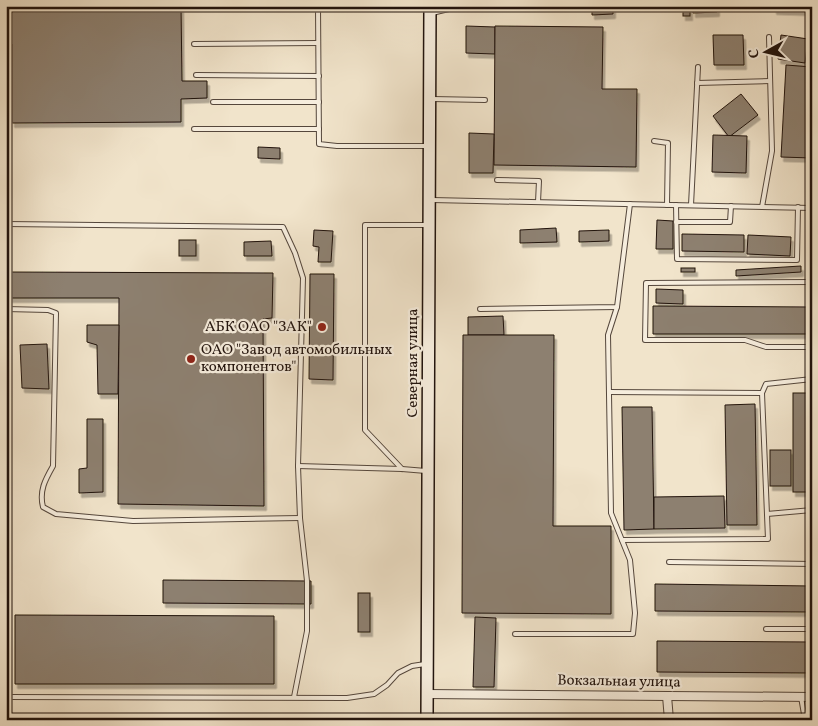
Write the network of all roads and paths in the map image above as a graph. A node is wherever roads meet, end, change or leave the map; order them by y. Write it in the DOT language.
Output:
graph roads {
  1 [pos="318,6"];
  2 [pos="461,6"];
  3 [pos="430,10"];
  4 [pos="769,36"];
  5 [pos="318,43"];
  6 [pos="194,44"];
  7 [pos="698,68"];
  8 [pos="196,75"];
  9 [pos="319,76"];
  10 [pos="770,81"];
  11 [pos="697,83"];
  12 [pos="430,99"];
  13 [pos="485,100"];
  14 [pos="213,102"];
  15 [pos="319,102"];
  16 [pos="194,130"];
  17 [pos="319,130"];
  18 [pos="654,141"];
  19 [pos="429,146"];
  20 [pos="497,180"];
  21 [pos="429,200"];
  22 [pos="538,202"];
  23 [pos="630,204"];
  24 [pos="667,205"];
  25 [pos="676,205"];
  26 [pos="691,205"];
  27 [pos="731,206"];
  28 [pos="762,207"];
  29 [pos="798,208"];
  30 [pos="812,208"];
  31 [pos="676,222"];
  32 [pos="6,224"];
  33 [pos="429,225"];
  34 [pos="812,282"];
  35 [pos="617,307"];
  36 [pos="6,309"];
  37 [pos="480,309"];
  38 [pos="812,347"];
  39 [pos="812,378"];
  40 [pos="609,392"];
  41 [pos="762,393"];
  42 [pos="298,466"];
  43 [pos="402,469"];
  44 [pos="428,471"];
  45 [pos="812,510"];
  46 [pos="767,514"];
  47 [pos="300,518"];
  48 [pos="622,540"];
  49 [pos="669,562"];
  50 [pos="812,564"];
  51 [pos="766,629"];
  52 [pos="812,629"];
  53 [pos="514,634"];
  54 [pos="427,664"];
  55 [pos="427,694"];
  56 [pos="667,696"];
  57 [pos="6,697"];
  58 [pos="294,697"];
  59 [pos="801,697"];
  60 [pos="812,697"];
  61 [pos="427,720"];
  62 [pos="669,720"];
  63 [pos="805,720"];
  1 -- 5 [label="lane"];
  2 -- 3 [label="lane"];
  3 -- 12 [label="main road, Северная улица"];
  4 -- 10 [label="lane"];
  5 -- 6 [label="lane"];
  5 -- 9 [label="lane"];
  7 -- 11 [label="lane"];
  8 -- 9 [label="lane"];
  9 -- 15 [label="lane"];
  10 -- 11 [label="lane"];
  10 -- 28 [label="lane"];
  11 -- 26 [label="lane"];
  12 -- 13 [label="lane"];
  12 -- 19 [label="main road, Северная улица"];
  14 -- 15 [label="lane"];
  15 -- 17 [label="lane"];
  16 -- 17 [label="lane"];
  17 -- 19 [label="lane"];
  18 -- 24 [label="lane"];
  19 -- 21 [label="main road, Северная улица"];
  20 -- 22 [label="lane"];
  21 -- 22 [label="lane"];
  21 -- 33 [label="main road, Северная улица"];
  22 -- 23 [label="lane"];
  23 -- 24 [label="lane"];
  23 -- 35 [label="lane"];
  24 -- 25 [label="lane"];
  25 -- 26 [label="lane"];
  25 -- 31 [label="lane"];
  26 -- 27 [label="lane"];
  27 -- 28 [label="lane"];
  27 -- 31 [label="lane"];
  28 -- 29 [label="lane"];
  29 -- 30 [label="lane"];
  29 -- 31 [label="lane"];
  32 -- 42 [label="lane"];
  33 -- 43 [label="lane"];
  33 -- 44 [label="main road, Северная улица"];
  34 -- 38 [label="lane"];
  35 -- 37 [label="lane"];
  35 -- 40 [label="lane"];
  36 -- 47 [label="lane"];
  39 -- 41 [label="lane"];
  40 -- 41 [label="lane"];
  40 -- 48 [label="lane"];
  41 -- 46 [label="lane"];
  42 -- 43 [label="lane"];
  42 -- 47 [label="lane"];
  43 -- 44 [label="lane"];
  44 -- 54 [label="main road, Северная улица"];
  45 -- 46 [label="lane"];
  46 -- 48 [label="lane"];
  47 -- 58 [label="lane"];
  48 -- 53 [label="lane"];
  49 -- 50 [label="lane"];
  51 -- 52 [label="lane"];
  54 -- 55 [label="main road, Северная улица"];
  54 -- 58 [label="lane"];
  55 -- 56 [label="street, Вокзальная улица"];
  55 -- 61 [label="main road, Северная улица"];
  56 -- 59 [label="street, Вокзальная улица"];
  56 -- 62 [label="street"];
  57 -- 58 [label="lane"];
  59 -- 60 [label="street, Вокзальная улица"];
  59 -- 63 [label="lane"];
}
